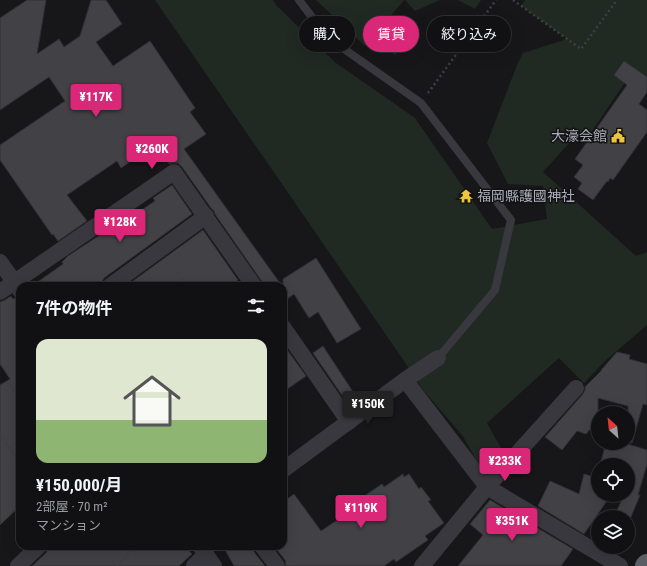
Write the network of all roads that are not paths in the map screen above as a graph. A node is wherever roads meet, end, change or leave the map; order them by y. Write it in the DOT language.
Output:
graph roads {
  1 [pos="299,0"];
  2 [pos="206,216"];
  3 [pos="0,262"];
  4 [pos="24,282"];
  5 [pos="115,282"];
  6 [pos="251,282"];
  7 [pos="16,286"];
  8 [pos="16,287"];
  9 [pos="0,292"];
  10 [pos="287,333"];
  11 [pos="438,358"];
  12 [pos="405,380"];
  13 [pos="576,388"];
  14 [pos="349,422"];
  15 [pos="287,467"];
  16 [pos="487,487"];
  17 [pos="35,550"];
  18 [pos="265,550"];
  19 [pos="207,555"];
  20 [pos="18,566"];
  21 [pos="194,566"];
  22 [pos="277,566"];
  23 [pos="422,566"];
  24 [pos="620,566"];
  1 -- 11 [label="lane"];
  2 -- 4 [label="street"];
  2 -- 5 [label="street"];
  2 -- 6 [label="street"];
  3 -- 7 [label="street"];
  8 -- 9 [label="street"];
  10 -- 14 [label="street"];
  11 -- 12 [label="street"];
  12 -- 14 [label="street"];
  12 -- 16 [label="street"];
  13 -- 16 [label="street"];
  14 -- 15 [label="street"];
  16 -- 23 [label="street"];
  16 -- 24 [label="street"];
  17 -- 20 [label="street"];
  18 -- 22 [label="street"];
  19 -- 21 [label="street"];
}
